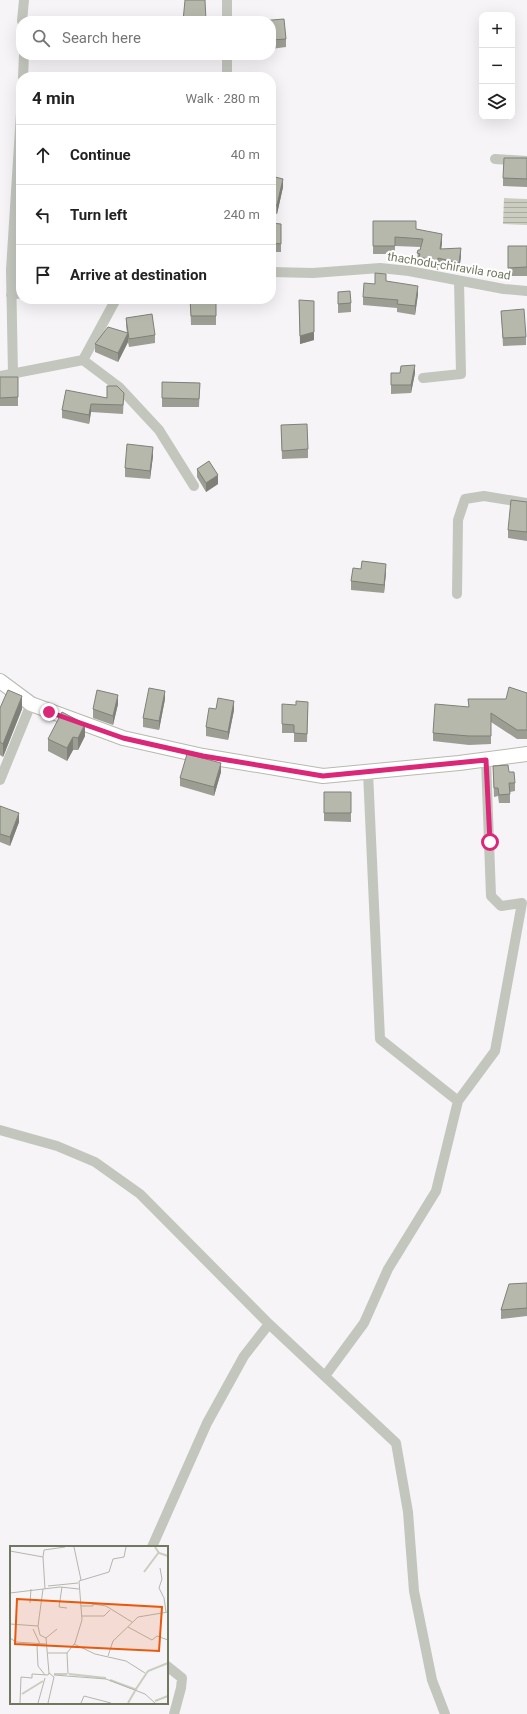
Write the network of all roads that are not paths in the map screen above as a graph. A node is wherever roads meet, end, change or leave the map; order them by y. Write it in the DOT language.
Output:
graph roads {
  1 [pos="24,0"];
  2 [pos="227,0"];
  3 [pos="22,16"];
  4 [pos="227,16"];
  5 [pos="24,60"];
  6 [pos="227,60"];
  7 [pos="23,72"];
  8 [pos="227,72"];
  9 [pos="494,159"];
  10 [pos="527,161"];
  11 [pos="16,192"];
  12 [pos="276,272"];
  13 [pos="459,280"];
  14 [pos="527,291"];
  15 [pos="16,294"];
  16 [pos="113,304"];
  17 [pos="83,360"];
  18 [pos="13,374"];
  19 [pos="0,376"];
  20 [pos="422,378"];
  21 [pos="194,486"];
  22 [pos="527,503"];
  23 [pos="457,594"];
  24 [pos="0,681"];
  25 [pos="31,704"];
  26 [pos="527,754"];
  27 [pos="486,760"];
  28 [pos="368,772"];
  29 [pos="0,780"];
  30 [pos="458,1101"];
  31 [pos="0,1130"];
  32 [pos="270,1324"];
  33 [pos="325,1376"];
  34 [pos="152,1546"];
  35 [pos="168,1667"];
  36 [pos="174,1714"];
  37 [pos="445,1714"];
  1 -- 3 [label="street"];
  2 -- 4 [label="street"];
  5 -- 7 [label="street"];
  6 -- 8 [label="street"];
  9 -- 10 [label="street"];
  11 -- 15 [label="street"];
  12 -- 13 [label="street, thachodu-chiravila road"];
  13 -- 14 [label="street, thachodu-chiravila road"];
  13 -- 20 [label="street"];
  15 -- 18 [label="street"];
  16 -- 17 [label="street"];
  17 -- 18 [label="street"];
  17 -- 21 [label="street"];
  18 -- 19 [label="street"];
  22 -- 23 [label="street"];
  24 -- 25 [label="main road"];
  25 -- 28 [label="main road"];
  25 -- 29 [label="street"];
  26 -- 27 [label="main road"];
  27 -- 28 [label="main road"];
  27 -- 30 [label="street"];
  28 -- 30 [label="street"];
  30 -- 33 [label="street"];
  31 -- 32 [label="street"];
  32 -- 33 [label="street"];
  32 -- 34 [label="street"];
  33 -- 37 [label="street"];
  35 -- 36 [label="street"];
}
